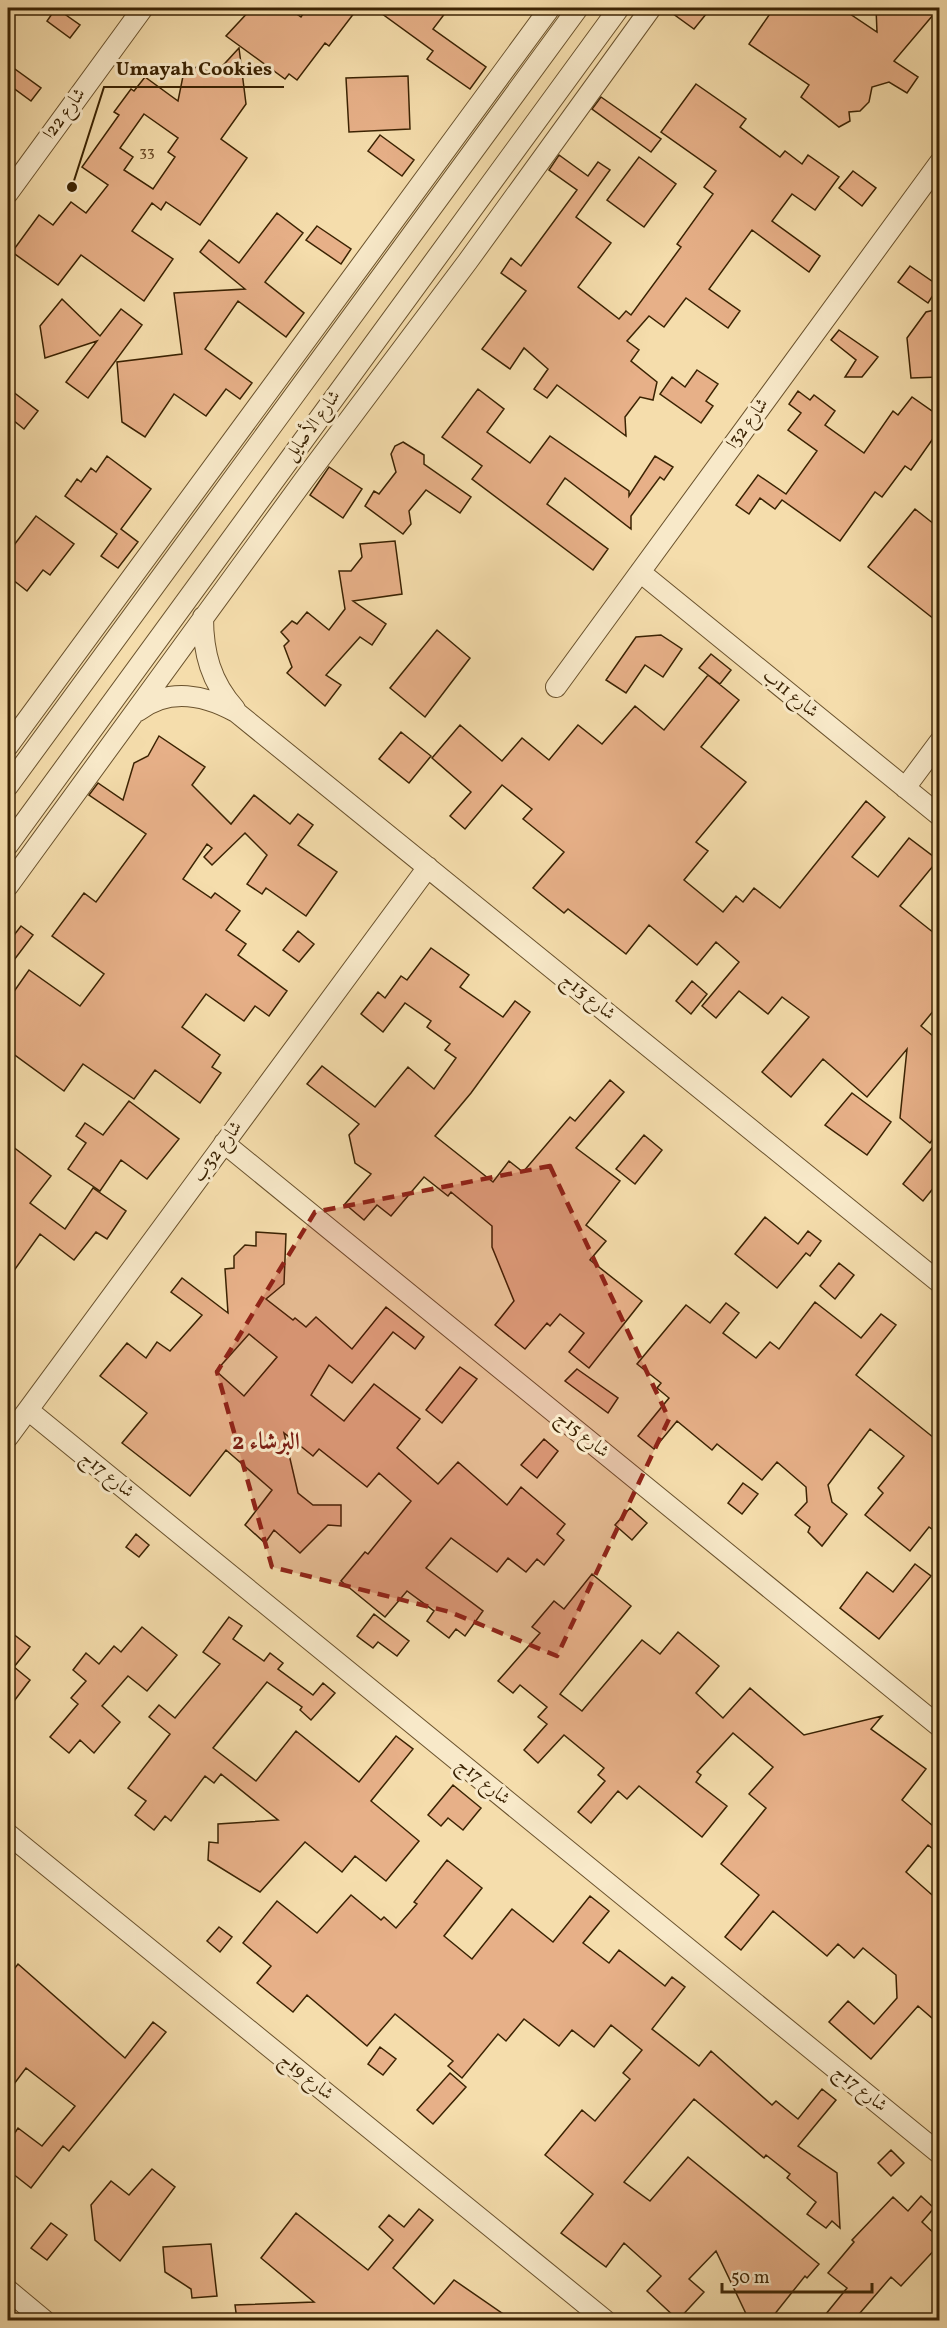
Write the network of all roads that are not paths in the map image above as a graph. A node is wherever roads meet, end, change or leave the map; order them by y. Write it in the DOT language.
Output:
graph roads {
  1 [pos="143,8"];
  2 [pos="550,8"];
  3 [pos="578,8"];
  4 [pos="619,8"];
  5 [pos="651,8"];
  6 [pos="580,59"];
  7 [pos="574,112"];
  8 [pos="939,162"];
  9 [pos="8,192"];
  10 [pos="640,572"];
  11 [pos="204,617"];
  12 [pos="556,687"];
  13 [pos="74,696"];
  14 [pos="236,711"];
  15 [pos="129,718"];
  16 [pos="939,741"];
  17 [pos="8,745"];
  18 [pos="8,786"];
  19 [pos="905,788"];
  20 [pos="939,816"];
  21 [pos="8,845"];
  22 [pos="428,867"];
  23 [pos="8,886"];
  24 [pos="224,1143"];
  25 [pos="939,1283"];
  26 [pos="28,1410"];
  27 [pos="8,1437"];
  28 [pos="939,1727"];
  29 [pos="8,1834"];
  30 [pos="939,2154"];
  31 [pos="8,2290"];
  32 [pos="44,2320"];
  33 [pos="605,2320"];
  1 -- 9 [label="street, شارع 22ا"];
  2 -- 17 [label="street"];
  3 -- 13 [label="street, شارع الأصايل"];
  4 -- 6 [label="street, شارع الأصايل"];
  5 -- 7 [label="street"];
  6 -- 7 [label="street"];
  6 -- 21 [label="street, شارع الأصايل"];
  7 -- 11 [label="street"];
  8 -- 10 [label="street, شارع 32ا"];
  10 -- 12 [label="street, شارع 32ا"];
  10 -- 19 [label="street, شارع 11ب"];
  11 -- 14 [label="street, شارع 13ج"];
  11 -- 15 [label="street"];
  13 -- 17 [label="street"];
  13 -- 18 [label="street, شارع الأصايل"];
  14 -- 15 [label="street, شارع 13ج"];
  14 -- 22 [label="street, شارع 13ج"];
  15 -- 23 [label="street"];
  16 -- 19 [label="street"];
  19 -- 20 [label="street, شارع 11ب"];
  22 -- 24 [label="street, شارع 32ب"];
  22 -- 25 [label="street, شارع 13ج"];
  24 -- 26 [label="street, شارع 32ب"];
  24 -- 28 [label="street, شارع 15ج"];
  26 -- 27 [label="street, شارع 32ب"];
  26 -- 30 [label="street, شارع 17ج"];
  29 -- 33 [label="street, شارع 19ج"];
  31 -- 32 [label="street"];
}
